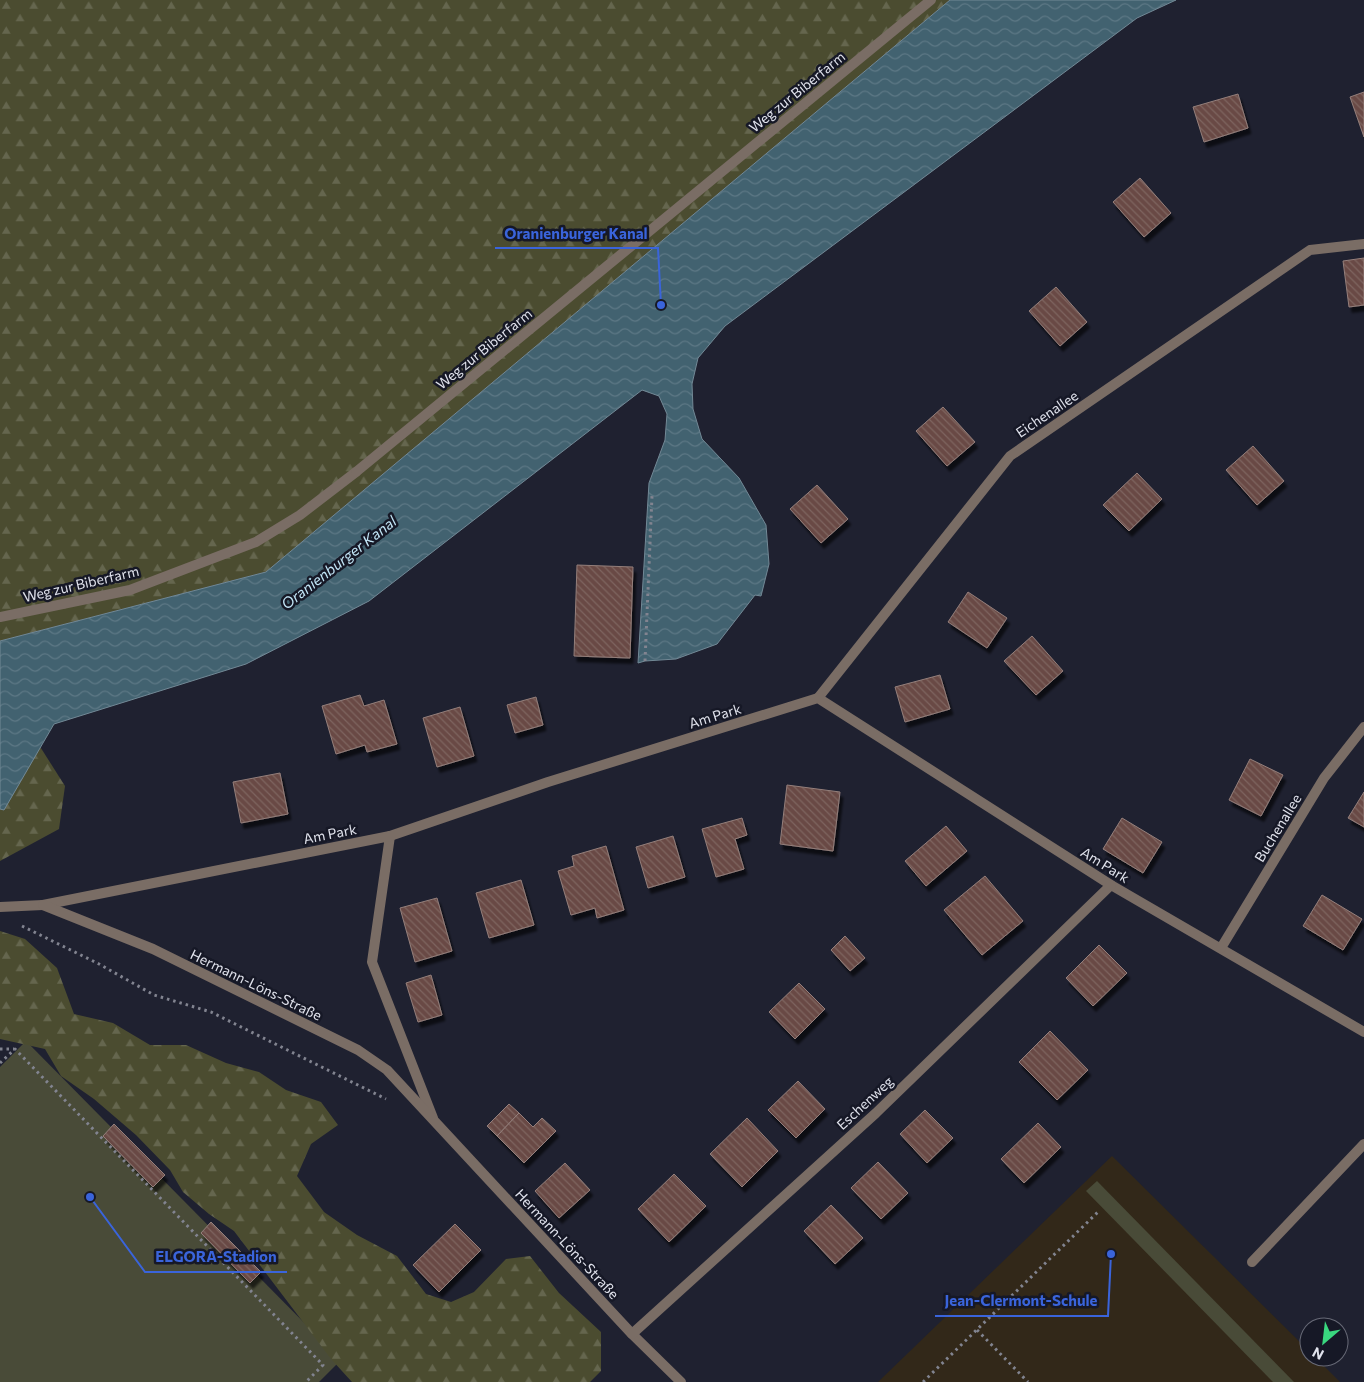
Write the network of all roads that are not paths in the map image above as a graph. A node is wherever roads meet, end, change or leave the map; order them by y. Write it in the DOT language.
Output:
graph roads {
  1 [pos="931,0"];
  2 [pos="1364,244"];
  3 [pos="0,617"];
  4 [pos="818,698"];
  5 [pos="1364,727"];
  6 [pos="390,836"];
  7 [pos="1111,885"];
  8 [pos="43,905"];
  9 [pos="0,907"];
  10 [pos="1221,948"];
  11 [pos="1364,1032"];
  12 [pos="436,1123"];
  13 [pos="1364,1144"];
  14 [pos="1252,1262"];
  15 [pos="632,1334"];
  16 [pos="681,1382"];
  1 -- 3 [label="street, Weg zur Biberfarm"];
  2 -- 4 [label="street, Eichenallee"];
  4 -- 6 [label="street, Am Park"];
  4 -- 7 [label="street, Am Park"];
  5 -- 10 [label="street, Buchenallee"];
  6 -- 8 [label="street, Am Park"];
  6 -- 12 [label="street, Hermann-Löns-Straße"];
  7 -- 10 [label="street, Am Park"];
  7 -- 15 [label="street, Eschenweg"];
  8 -- 9 [label="street, Am Park"];
  8 -- 12 [label="street, Hermann-Löns-Straße"];
  10 -- 11 [label="street, Am Park"];
  12 -- 15 [label="street, Hermann-Löns-Straße"];
  13 -- 14 [label="street"];
  15 -- 16 [label="street, Hermann-Löns-Straße"];
}
